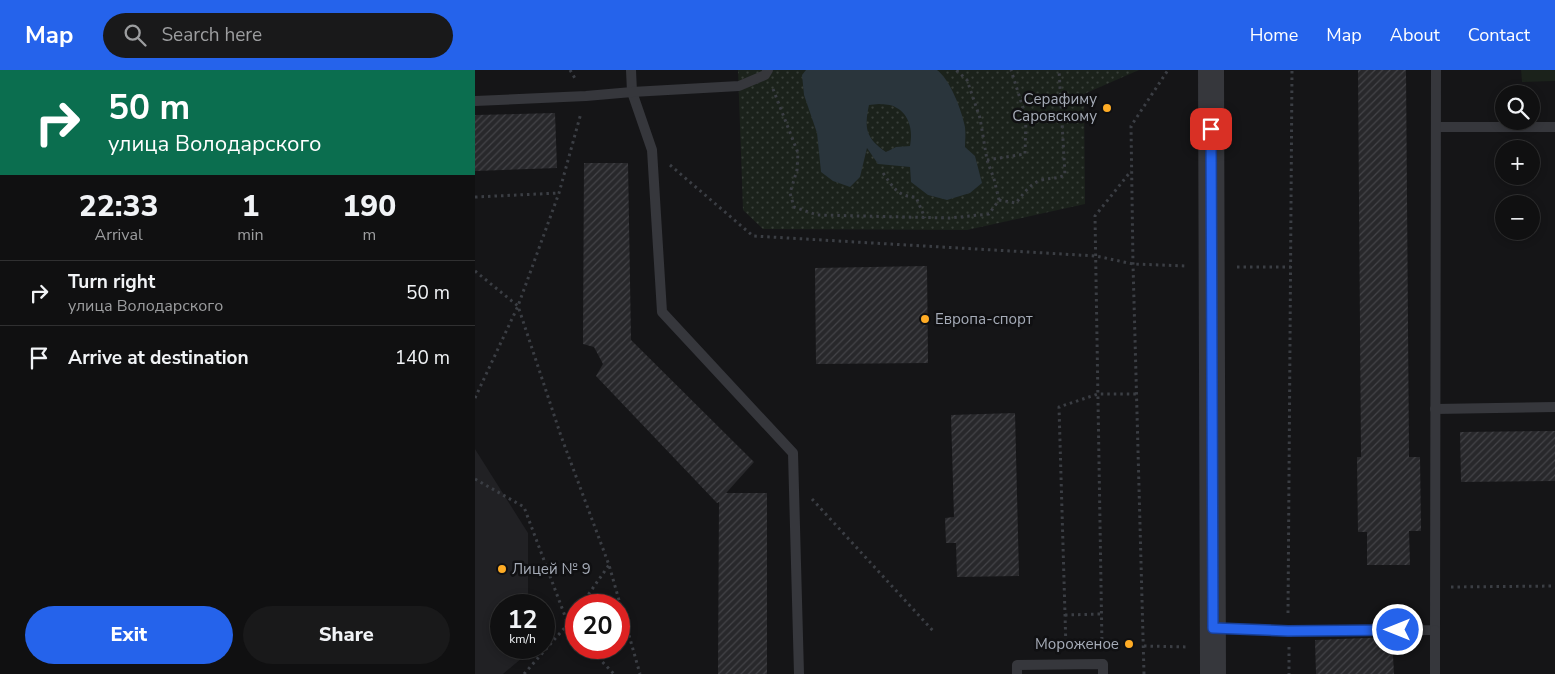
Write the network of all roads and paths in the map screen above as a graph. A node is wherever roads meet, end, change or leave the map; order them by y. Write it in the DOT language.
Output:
graph roads {
  1 [pos="570,70"];
  2 [pos="631,70"];
  3 [pos="956,70"];
  4 [pos="1011,70"];
  5 [pos="1059,70"];
  6 [pos="1167,70"];
  7 [pos="1211,70"];
  8 [pos="1292,70"];
  9 [pos="1436,70"];
  10 [pos="767,73"];
  11 [pos="632,92"];
  12 [pos="586,96"];
  13 [pos="475,101"];
  14 [pos="1436,127"];
  15 [pos="1555,127"];
  16 [pos="652,150"];
  17 [pos="987,160"];
  18 [pos="1132,170"];
  19 [pos="883,173"];
  20 [pos="559,193"];
  21 [pos="475,197"];
  22 [pos="999,200"];
  23 [pos="925,218"];
  24 [pos="1096,256"];
  25 [pos="1133,264"];
  26 [pos="475,271"];
  27 [pos="518,306"];
  28 [pos="1098,394"];
  29 [pos="1136,394"];
  30 [pos="475,398"];
  31 [pos="1555,407"];
  32 [pos="1435,408"];
  33 [pos="475,479"];
  34 [pos="793,479"];
  35 [pos="609,565"];
  36 [pos="1555,586"];
  37 [pos="1435,588"];
  38 [pos="589,594"];
  39 [pos="1102,614"];
  40 [pos="1065,615"];
  41 [pos="565,616"];
  42 [pos="565,627"];
  43 [pos="1213,628"];
  44 [pos="1435,630"];
  45 [pos="1288,631"];
  46 [pos="935,633"];
  47 [pos="1067,654"];
  48 [pos="1102,654"];
  49 [pos="600,659"];
  50 [pos="524,674"];
  51 [pos="614,674"];
  52 [pos="640,674"];
  53 [pos="799,674"];
  54 [pos="1017,674"];
  55 [pos="1103,674"];
  56 [pos="1145,674"];
  57 [pos="1213,674"];
  58 [pos="1289,674"];
  59 [pos="1435,674"];
  1 -- 12 [label="path"];
  2 -- 11 [label="lane"];
  3 -- 17 [label="path"];
  4 -- 17 [label="path"];
  5 -- 22 [label="path"];
  6 -- 18 [label="path"];
  7 -- 43 [label="street"];
  8 -- 45 [label="path"];
  9 -- 14 [label="lane"];
  10 -- 11 [label="lane"];
  10 -- 23 [label="path"];
  11 -- 12 [label="lane"];
  11 -- 16 [label="lane"];
  12 -- 13 [label="lane"];
  12 -- 20 [label="path"];
  14 -- 15 [label="lane"];
  14 -- 32 [label="lane"];
  16 -- 24 [label="path"];
  16 -- 34 [label="lane"];
  17 -- 22 [label="path"];
  18 -- 24 [label="path"];
  18 -- 25 [label="path"];
  19 -- 23 [label="path"];
  20 -- 21 [label="path"];
  20 -- 27 [label="path"];
  22 -- 23 [label="path"];
  24 -- 25 [label="path"];
  24 -- 28 [label="path"];
  25 -- 29 [label="path"];
  26 -- 27 [label="path"];
  27 -- 30 [label="path"];
  27 -- 35 [label="path"];
  28 -- 29 [label="path"];
  28 -- 39 [label="path"];
  28 -- 40 [label="path"];
  29 -- 56 [label="path"];
  31 -- 32 [label="lane"];
  32 -- 37 [label="lane"];
  33 -- 41 [label="path"];
  34 -- 46 [label="path"];
  34 -- 53 [label="lane"];
  35 -- 38 [label="path"];
  35 -- 52 [label="path"];
  36 -- 37 [label="path"];
  37 -- 44 [label="lane"];
  39 -- 40 [label="path"];
  39 -- 48 [label="path"];
  40 -- 47 [label="path"];
  42 -- 50 [label="path"];
  43 -- 45 [label="lane"];
  43 -- 57 [label="street"];
  44 -- 45 [label="lane"];
  44 -- 59 [label="lane"];
  45 -- 58 [label="path"];
  49 -- 51 [label="path"];
  54 -- 55 [label="lane"];
}
